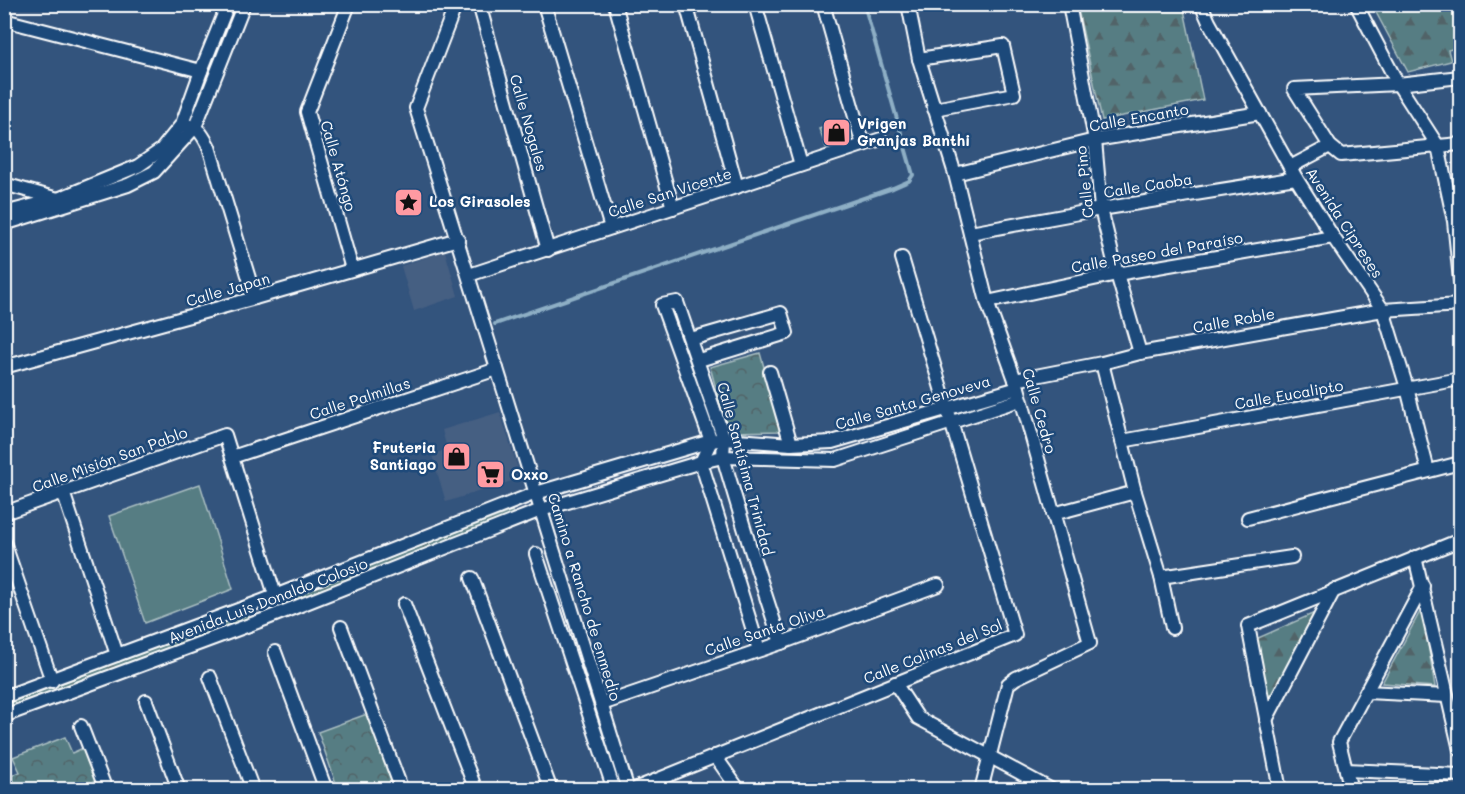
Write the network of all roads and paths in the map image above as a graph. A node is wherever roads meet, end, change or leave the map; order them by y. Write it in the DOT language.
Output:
graph roads {
  1 [pos="228,4"];
  2 [pos="244,4"];
  3 [pos="349,4"];
  4 [pos="456,4"];
  5 [pos="479,4"];
  6 [pos="544,4"];
  7 [pos="615,4"];
  8 [pos="686,4"];
  9 [pos="754,4"];
  10 [pos="823,4"];
  11 [pos="908,4"];
  12 [pos="1069,4"];
  13 [pos="1201,4"];
  14 [pos="1356,4"];
  15 [pos="4,20"];
  16 [pos="919,60"];
  17 [pos="201,71"];
  18 [pos="1461,77"];
  19 [pos="1398,84"];
  20 [pos="934,109"];
  21 [pos="1260,113"];
  22 [pos="182,124"];
  23 [pos="195,127"];
  24 [pos="881,139"];
  25 [pos="1095,140"];
  26 [pos="1461,144"];
  27 [pos="863,145"];
  28 [pos="1330,146"];
  29 [pos="1438,146"];
  30 [pos="801,165"];
  31 [pos="1293,172"];
  32 [pos="955,174"];
  33 [pos="4,184"];
  34 [pos="737,187"];
  35 [pos="58,199"];
  36 [pos="72,204"];
  37 [pos="673,208"];
  38 [pos="1101,209"];
  39 [pos="4,213"];
  40 [pos="1457,221"];
  41 [pos="4,224"];
  42 [pos="611,228"];
  43 [pos="970,233"];
  44 [pos="1333,237"];
  45 [pos="458,239"];
  46 [pos="548,250"];
  47 [pos="902,258"];
  48 [pos="352,270"];
  49 [pos="1116,274"];
  50 [pos="469,275"];
  51 [pos="1461,280"];
  52 [pos="255,298"];
  53 [pos="987,302"];
  54 [pos="1461,305"];
  55 [pos="1383,310"];
  56 [pos="691,339"];
  57 [pos="1140,353"];
  58 [pos="699,360"];
  59 [pos="1102,363"];
  60 [pos="4,367"];
  61 [pos="497,369"];
  62 [pos="770,372"];
  63 [pos="1461,379"];
  64 [pos="1407,388"];
  65 [pos="1018,389"];
  66 [pos="947,408"];
  67 [pos="952,423"];
  68 [pos="724,439"];
  69 [pos="711,441"];
  70 [pos="1122,441"];
  71 [pos="791,444"];
  72 [pos="232,457"];
  73 [pos="723,457"];
  74 [pos="701,462"];
  75 [pos="1461,463"];
  76 [pos="1428,471"];
  77 [pos="63,492"];
  78 [pos="1135,492"];
  79 [pos="536,493"];
  80 [pos="541,510"];
  81 [pos="4,513"];
  82 [pos="1053,514"];
  83 [pos="1248,518"];
  84 [pos="1461,540"];
  85 [pos="4,542"];
  86 [pos="536,554"];
  87 [pos="1292,557"];
  88 [pos="1415,557"];
  89 [pos="1161,577"];
  90 [pos="472,578"];
  91 [pos="938,585"];
  92 [pos="1423,586"];
  93 [pos="1334,590"];
  94 [pos="275,595"];
  95 [pos="262,601"];
  96 [pos="404,604"];
  97 [pos="268,618"];
  98 [pos="341,627"];
  99 [pos="1172,628"];
  100 [pos="781,643"];
  101 [pos="759,650"];
  102 [pos="274,652"];
  103 [pos="117,655"];
  104 [pos="210,677"];
  105 [pos="52,681"];
  106 [pos="895,683"];
  107 [pos="1366,692"];
  108 [pos="1447,696"];
  109 [pos="4,697"];
  110 [pos="146,701"];
  111 [pos="602,704"];
  112 [pos="4,716"];
  113 [pos="1266,720"];
  114 [pos="81,726"];
  115 [pos="1461,750"];
  116 [pos="715,756"];
  117 [pos="990,757"];
  118 [pos="1346,770"];
  119 [pos="1461,775"];
  120 [pos="4,777"];
  121 [pos="9,789"];
  122 [pos="106,789"];
  123 [pos="179,789"];
  124 [pos="253,789"];
  125 [pos="326,789"];
  126 [pos="402,789"];
  127 [pos="476,789"];
  128 [pos="551,789"];
  129 [pos="614,789"];
  130 [pos="630,789"];
  131 [pos="739,789"];
  132 [pos="981,789"];
  133 [pos="1052,789"];
  134 [pos="1280,789"];
  135 [pos="1352,789"];
  1 -- 17 [label="street"];
  2 -- 23 [label="street"];
  3 -- 48 [label="street, Calle Atóngo"];
  4 -- 45 [label="street, Camino a Rancho de enmedio"];
  5 -- 46 [label="street, Calle Nogales"];
  6 -- 42 [label="street"];
  7 -- 37 [label="street"];
  8 -- 34 [label="street"];
  9 -- 30 [label="street"];
  10 -- 27 [label="street"];
  11 -- 16 [label="street, Calle Cedro"];
  12 -- 25 [label="street, Calle Pino"];
  13 -- 21 [label="street, Avenida Cipreses"];
  14 -- 19 [label="street"];
  15 -- 17 [label="street"];
  16 -- 20 [label="street, Calle Cedro"];
  16 -- 20 [label="street"];
  17 -- 22 [label="street"];
  18 -- 19 [label="street"];
  19 -- 28 [label="street"];
  19 -- 29 [label="street"];
  20 -- 32 [label="street, Calle Cedro"];
  21 -- 25 [label="street, Calle Encanto"];
  21 -- 31 [label="street, Avenida Cipreses"];
  22 -- 23 [label="street"];
  22 -- 35 [label="street"];
  23 -- 36 [label="street"];
  23 -- 52 [label="street"];
  24 -- 27 [label="street, Calle San Vicente"];
  25 -- 32 [label="street, Calle Encanto"];
  25 -- 38 [label="street, Calle Pino"];
  26 -- 29 [label="street"];
  27 -- 30 [label="street, Calle San Vicente"];
  28 -- 29 [label="street"];
  28 -- 31 [label="street, Calle Caoba"];
  29 -- 40 [label="street"];
  30 -- 34 [label="street, Calle San Vicente"];
  31 -- 38 [label="street, Calle Caoba"];
  31 -- 44 [label="street, Avenida Cipreses"];
  32 -- 43 [label="street, Calle Cedro"];
  33 -- 35 [label="street"];
  34 -- 37 [label="street, Calle San Vicente"];
  35 -- 36 [label="street"];
  35 -- 39 [label="street"];
  36 -- 41 [label="street"];
  37 -- 42 [label="street, Calle San Vicente"];
  38 -- 43 [label="street, Calle Caoba"];
  38 -- 49 [label="street, Calle Pino"];
  40 -- 51 [label="street"];
  42 -- 46 [label="street, Calle San Vicente"];
  43 -- 53 [label="street, Calle Cedro"];
  44 -- 49 [label="street, Calle Paseo del Paraíso"];
  44 -- 55 [label="street, Avenida Cipreses"];
  45 -- 48 [label="street, Calle Japan"];
  45 -- 50 [label="street, Camino a Rancho de enmedio"];
  46 -- 50 [label="street, Calle San Vicente"];
  47 -- 66 [label="street, Calle Colinas del Sol"];
  48 -- 52 [label="street, Calle Japan"];
  49 -- 53 [label="street, Calle Paseo del Paraíso"];
  49 -- 57 [label="street, Calle Pino"];
  50 -- 61 [label="street, Camino a Rancho de enmedio"];
  52 -- 60 [label="street, Calle Japan"];
  53 -- 65 [label="street, Calle Cedro"];
  54 -- 55 [label="street, Calle Roble"];
  55 -- 57 [label="street, Calle Roble"];
  55 -- 64 [label="street, Avenida Cipreses"];
  56 -- 58 [label="street, Calle Santísima Trinidad"];
  56 -- 58 [label="street"];
  56 -- 69 [label="street, Calle Santísima Trinidad"];
  57 -- 59 [label="street, Calle Roble"];
  58 -- 68 [label="street, Calle Santísima Trinidad"];
  59 -- 65 [label="street, Calle Roble"];
  59 -- 70 [label="street"];
  61 -- 72 [label="street, Calle Palmillas"];
  61 -- 79 [label="street, Camino a Rancho de enmedio"];
  62 -- 71 [label="street"];
  63 -- 64 [label="street, Calle Eucalipto"];
  64 -- 70 [label="street, Calle Eucalipto"];
  64 -- 76 [label="street, Avenida Cipreses"];
  65 -- 66 [label="street, Calle Santa Genoveva"];
  65 -- 67 [label="street, Calle Santa Genoveva"];
  65 -- 82 [label="street, Calle Cedro"];
  66 -- 67 [label="street, Calle Colinas del Sol"];
  66 -- 71 [label="street, Calle Santa Genoveva"];
  67 -- 73 [label="street, Calle Santa Genoveva"];
  67 -- 106 [label="street, Calle Colinas del Sol"];
  68 -- 69 [label="street, Calle Santa Genoveva"];
  68 -- 71 [label="street, Calle Santa Genoveva"];
  68 -- 73 [label="street, Calle Santísima Trinidad"];
  69 -- 74 [label="street, Calle Santísima Trinidad"];
  69 -- 79 [label="street, Calle Santa Genoveva"];
  70 -- 78 [label="street"];
  72 -- 77 [label="street, Calle Misión San Pablo"];
  72 -- 94 [label="street"];
  73 -- 74 [label="street, Calle Santa Genoveva"];
  73 -- 100 [label="street, Calle Santísima Trinidad"];
  74 -- 80 [label="street, Calle Santa Genoveva"];
  74 -- 101 [label="street"];
  75 -- 76 [label="street"];
  76 -- 83 [label="street"];
  77 -- 81 [label="street, Calle Misión San Pablo"];
  77 -- 103 [label="street"];
  78 -- 82 [label="street"];
  78 -- 89 [label="street"];
  79 -- 80 [label="street, Camino a Rancho de enmedio"];
  79 -- 94 [label="street, Avenida Luis Donaldo Colosio"];
  80 -- 97 [label="street, Avenida Luis Donaldo Colosio"];
  80 -- 111 [label="street, Camino a Rancho de enmedio"];
  82 -- 117 [label="street, Calle Cedro"];
  84 -- 88 [label="street"];
  85 -- 105 [label="street"];
  86 -- 129 [label="street"];
  87 -- 89 [label="street"];
  88 -- 92 [label="street"];
  88 -- 93 [label="street"];
  89 -- 99 [label="street"];
  90 -- 128 [label="street"];
  91 -- 100 [label="street, Calle Santa Oliva"];
  92 -- 107 [label="street"];
  92 -- 108 [label="street"];
  93 -- 113 [label="street"];
  93 -- 113 [label="street"];
  94 -- 95 [label="street, Avenida Luis Donaldo Colosio"];
  95 -- 97 [label="street"];
  95 -- 103 [label="street, Avenida Luis Donaldo Colosio"];
  96 -- 127 [label="street"];
  97 -- 112 [label="street, Avenida Luis Donaldo Colosio"];
  98 -- 126 [label="street"];
  100 -- 101 [label="street, Calle Santa Oliva"];
  101 -- 111 [label="street, Calle Santa Oliva"];
  102 -- 125 [label="street"];
  103 -- 105 [label="street, Avenida Luis Donaldo Colosio"];
  104 -- 124 [label="street"];
  105 -- 109 [label="street, Avenida Luis Donaldo Colosio"];
  106 -- 116 [label="street, Calle Colinas del Sol"];
  106 -- 117 [label="street"];
  107 -- 108 [label="street"];
  107 -- 118 [label="street"];
  108 -- 115 [label="street"];
  110 -- 123 [label="street"];
  111 -- 130 [label="street, Camino a Rancho de enmedio"];
  113 -- 134 [label="street"];
  114 -- 122 [label="street"];
  116 -- 130 [label="street, Calle Colinas del Sol"];
  116 -- 131 [label="street"];
  117 -- 132 [label="street"];
  117 -- 133 [label="street"];
  118 -- 119 [label="street"];
  118 -- 135 [label="street"];
  120 -- 121 [label="street"];
}
